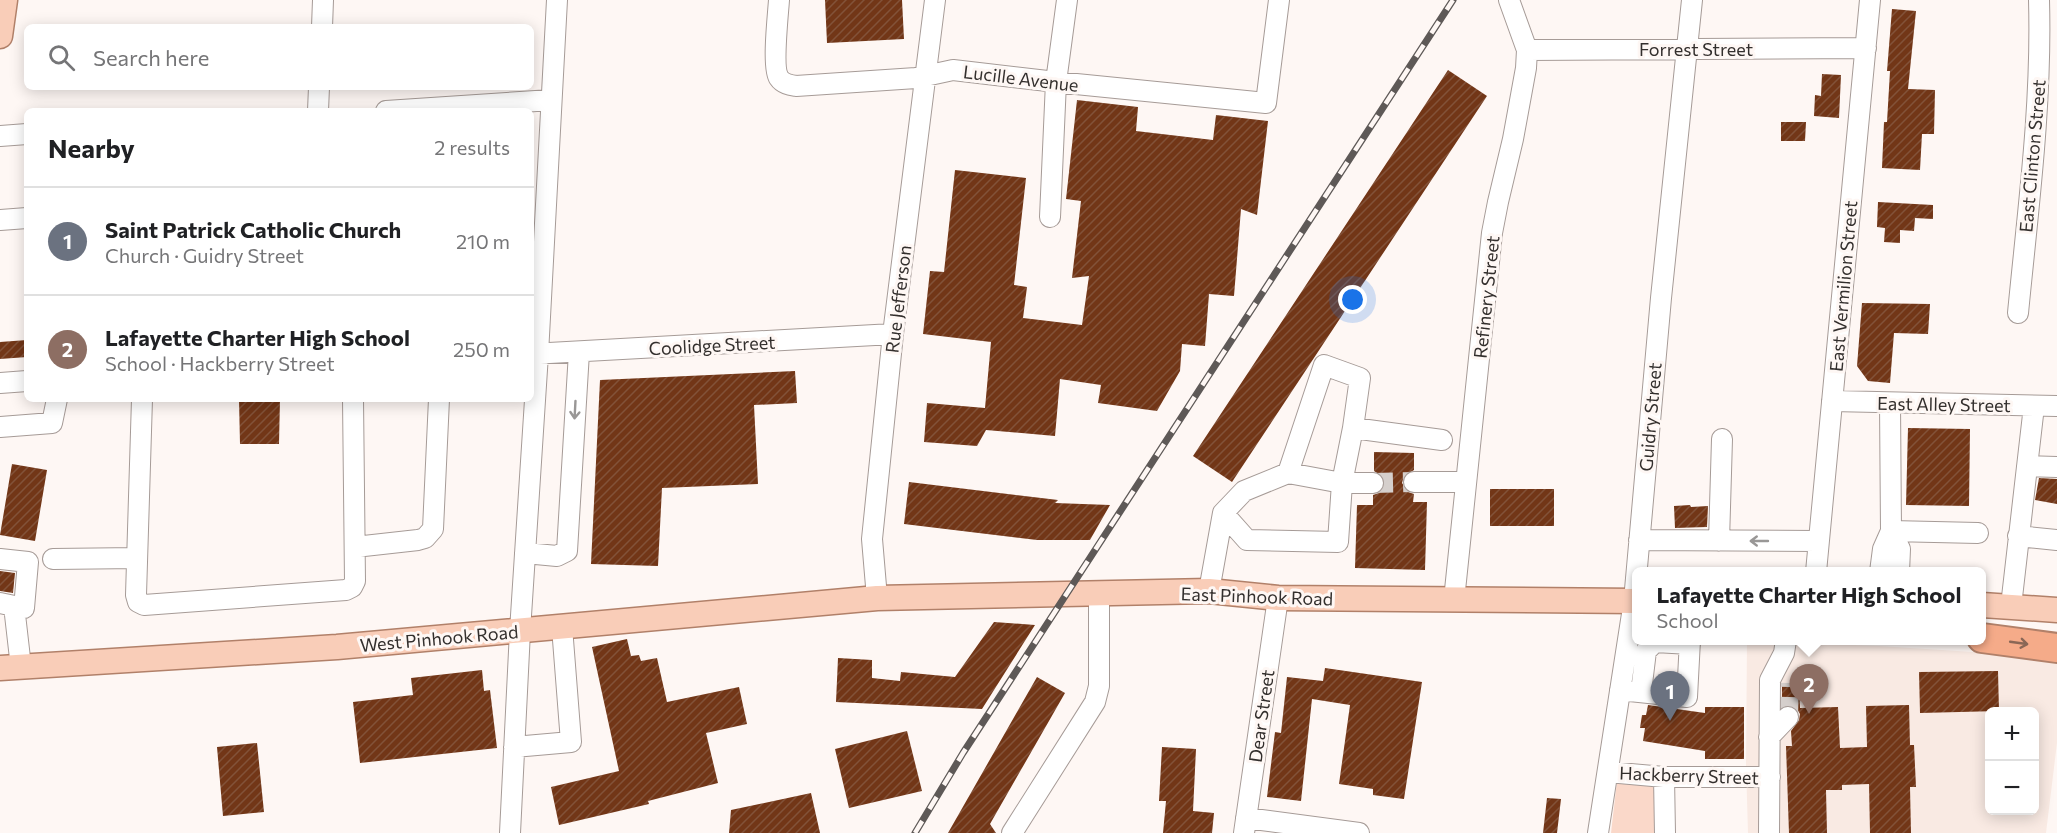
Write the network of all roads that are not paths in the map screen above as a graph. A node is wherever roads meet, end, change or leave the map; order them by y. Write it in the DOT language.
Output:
graph roads {
  1 [pos="5,0"];
  2 [pos="323,0"];
  3 [pos="557,0"];
  4 [pos="779,0"];
  5 [pos="935,0"];
  6 [pos="1067,0"];
  7 [pos="1279,0"];
  8 [pos="1509,0"];
  9 [pos="1692,0"];
  10 [pos="1870,0"];
  11 [pos="2039,0"];
  12 [pos="322,24"];
  13 [pos="0,36"];
  14 [pos="1866,48"];
  15 [pos="1527,50"];
  16 [pos="1687,50"];
  17 [pos="925,77"];
  18 [pos="1056,82"];
  19 [pos="319,90"];
  20 [pos="551,100"];
  21 [pos="318,108"];
  22 [pos="431,108"];
  23 [pos="24,134"];
  24 [pos="0,136"];
  25 [pos="1050,217"];
  26 [pos="24,218"];
  27 [pos="0,220"];
  28 [pos="2018,313"];
  29 [pos="894,334"];
  30 [pos="579,352"];
  31 [pos="535,354"];
  32 [pos="534,374"];
  33 [pos="24,381"];
  34 [pos="0,382"];
  35 [pos="1832,401"];
  36 [pos="56,402"];
  37 [pos="142,402"];
  38 [pos="353,402"];
  39 [pos="439,402"];
  40 [pos="533,402"];
  41 [pos="1890,403"];
  42 [pos="2034,406"];
  43 [pos="2057,406"];
  44 [pos="0,427"];
  45 [pos="1353,428"];
  46 [pos="1722,439"];
  47 [pos="1442,440"];
  48 [pos="2027,466"];
  49 [pos="2057,467"];
  50 [pos="1288,473"];
  51 [pos="1414,482"];
  52 [pos="1466,482"];
  53 [pos="1342,483"];
  54 [pos="1374,483"];
  55 [pos="1222,513"];
  56 [pos="1891,531"];
  57 [pos="1978,533"];
  58 [pos="2018,536"];
  59 [pos="1640,540"];
  60 [pos="2057,540"];
  61 [pos="1719,541"];
  62 [pos="1818,541"];
  63 [pos="355,548"];
  64 [pos="525,554"];
  65 [pos="137,558"];
  66 [pos="0,559"];
  67 [pos="53,559"];
  68 [pos="1638,567"];
  69 [pos="1816,567"];
  70 [pos="1881,567"];
  71 [pos="1899,567"];
  72 [pos="1209,591"];
  73 [pos="1099,594"];
  74 [pos="877,598"];
  75 [pos="1278,598"];
  76 [pos="1454,600"];
  77 [pos="1632,601"];
  78 [pos="7,604"];
  79 [pos="1986,605"];
  80 [pos="2011,606"];
  81 [pos="2057,610"];
  82 [pos="1632,619"];
  83 [pos="562,627"];
  84 [pos="520,632"];
  85 [pos="1986,639"];
  86 [pos="1652,645"];
  87 [pos="1690,645"];
  88 [pos="2057,648"];
  89 [pos="1783,653"];
  90 [pos="11,667"];
  91 [pos="1789,683"];
  92 [pos="1620,690"];
  93 [pos="1641,692"];
  94 [pos="1788,717"];
  95 [pos="1769,737"];
  96 [pos="514,747"];
  97 [pos="1608,772"];
  98 [pos="1664,777"];
  99 [pos="1770,777"];
  100 [pos="1245,825"];
  101 [pos="510,833"];
  102 [pos="1012,833"];
  103 [pos="1359,833"];
  104 [pos="1598,833"];
  105 [pos="1665,833"];
  106 [pos="1769,833"];
  1 -- 13 [label="main road"];
  2 -- 12 [label="street"];
  3 -- 20 [label="street"];
  4 -- 17 [label="street, Lucille Avenue"];
  5 -- 17 [label="street, Rue Jefferson"];
  6 -- 18 [label="street"];
  7 -- 18 [label="street, Lucille Avenue"];
  8 -- 15 [label="street, Refinery Street"];
  9 -- 16 [label="street, Guidry Street"];
  10 -- 14 [label="street, East Vermilion Street"];
  11 -- 28 [label="street, East Clinton Street"];
  14 -- 16 [label="street, Forrest Street"];
  14 -- 35 [label="street, East Vermilion Street"];
  15 -- 16 [label="street, Forrest Street"];
  15 -- 52 [label="street, Refinery Street"];
  16 -- 59 [label="street, Guidry Street"];
  17 -- 18 [label="street, Lucille Avenue"];
  17 -- 29 [label="street, Rue Jefferson"];
  18 -- 25 [label="street"];
  19 -- 21 [label="street"];
  20 -- 22 [label="street"];
  20 -- 31 [label="street"];
  23 -- 24 [label="street"];
  26 -- 27 [label="street"];
  29 -- 30 [label="street, Coolidge Street"];
  29 -- 74 [label="street, Rue Jefferson"];
  30 -- 31 [label="street, Coolidge Street"];
  30 -- 64 [label="street, one-way"];
  31 -- 32 [label="street"];
  33 -- 34 [label="street"];
  35 -- 41 [label="street, East Alley Street"];
  35 -- 62 [label="street, East Vermilion Street"];
  36 -- 44 [label="street"];
  37 -- 65 [label="street"];
  38 -- 63 [label="street"];
  39 -- 63 [label="street"];
  40 -- 64 [label="street"];
  41 -- 42 [label="street, East Alley Street"];
  41 -- 56 [label="street"];
  42 -- 43 [label="street, East Alley Street"];
  42 -- 48 [label="street"];
  45 -- 47 [label="street"];
  45 -- 50 [label="street"];
  45 -- 53 [label="street"];
  46 -- 61 [label="street"];
  48 -- 49 [label="street"];
  48 -- 58 [label="street"];
  50 -- 53 [label="street"];
  50 -- 55 [label="street"];
  51 -- 52 [label="street"];
  52 -- 76 [label="street, Refinery Street"];
  53 -- 54 [label="street"];
  53 -- 55 [label="street"];
  55 -- 72 [label="street"];
  56 -- 57 [label="street"];
  56 -- 70 [label="street"];
  56 -- 71 [label="street"];
  58 -- 60 [label="street"];
  58 -- 80 [label="street"];
  59 -- 61 [label="street"];
  59 -- 68 [label="street, Guidry Street"];
  62 -- 61 [label="street, one-way"];
  62 -- 69 [label="street, East Vermilion Street"];
  63 -- 65 [label="street"];
  64 -- 84 [label="street"];
  65 -- 67 [label="street"];
  66 -- 78 [label="street"];
  72 -- 73 [label="main road, East Pinhook Road"];
  72 -- 75 [label="main road, East Pinhook Road"];
  73 -- 74 [label="main road, East Pinhook Road"];
  73 -- 102 [label="street"];
  74 -- 83 [label="main road, West Pinhook Road"];
  75 -- 76 [label="main road, East Pinhook Road"];
  75 -- 100 [label="street, Dear Street"];
  76 -- 77 [label="main road, East Pinhook Road"];
  78 -- 90 [label="street"];
  79 -- 80 [label="main road"];
  80 -- 81 [label="main road"];
  82 -- 92 [label="street, Guidry Street"];
  83 -- 84 [label="main road, West Pinhook Road"];
  83 -- 96 [label="street"];
  84 -- 90 [label="main road, West Pinhook Road"];
  84 -- 96 [label="street"];
  85 -- 88 [label="highway, one-way"];
  86 -- 93 [label="street"];
  87 -- 93 [label="street"];
  89 -- 91 [label="street"];
  89 -- 95 [label="street"];
  92 -- 93 [label="street"];
  92 -- 97 [label="street, Guidry Street"];
  94 -- 95 [label="street"];
  95 -- 99 [label="street"];
  96 -- 101 [label="street"];
  97 -- 98 [label="street, Hackberry Street"];
  97 -- 104 [label="street, Guidry Street"];
  98 -- 99 [label="street, Hackberry Street"];
  98 -- 105 [label="street"];
  99 -- 106 [label="street"];
  100 -- 103 [label="street"];
}
